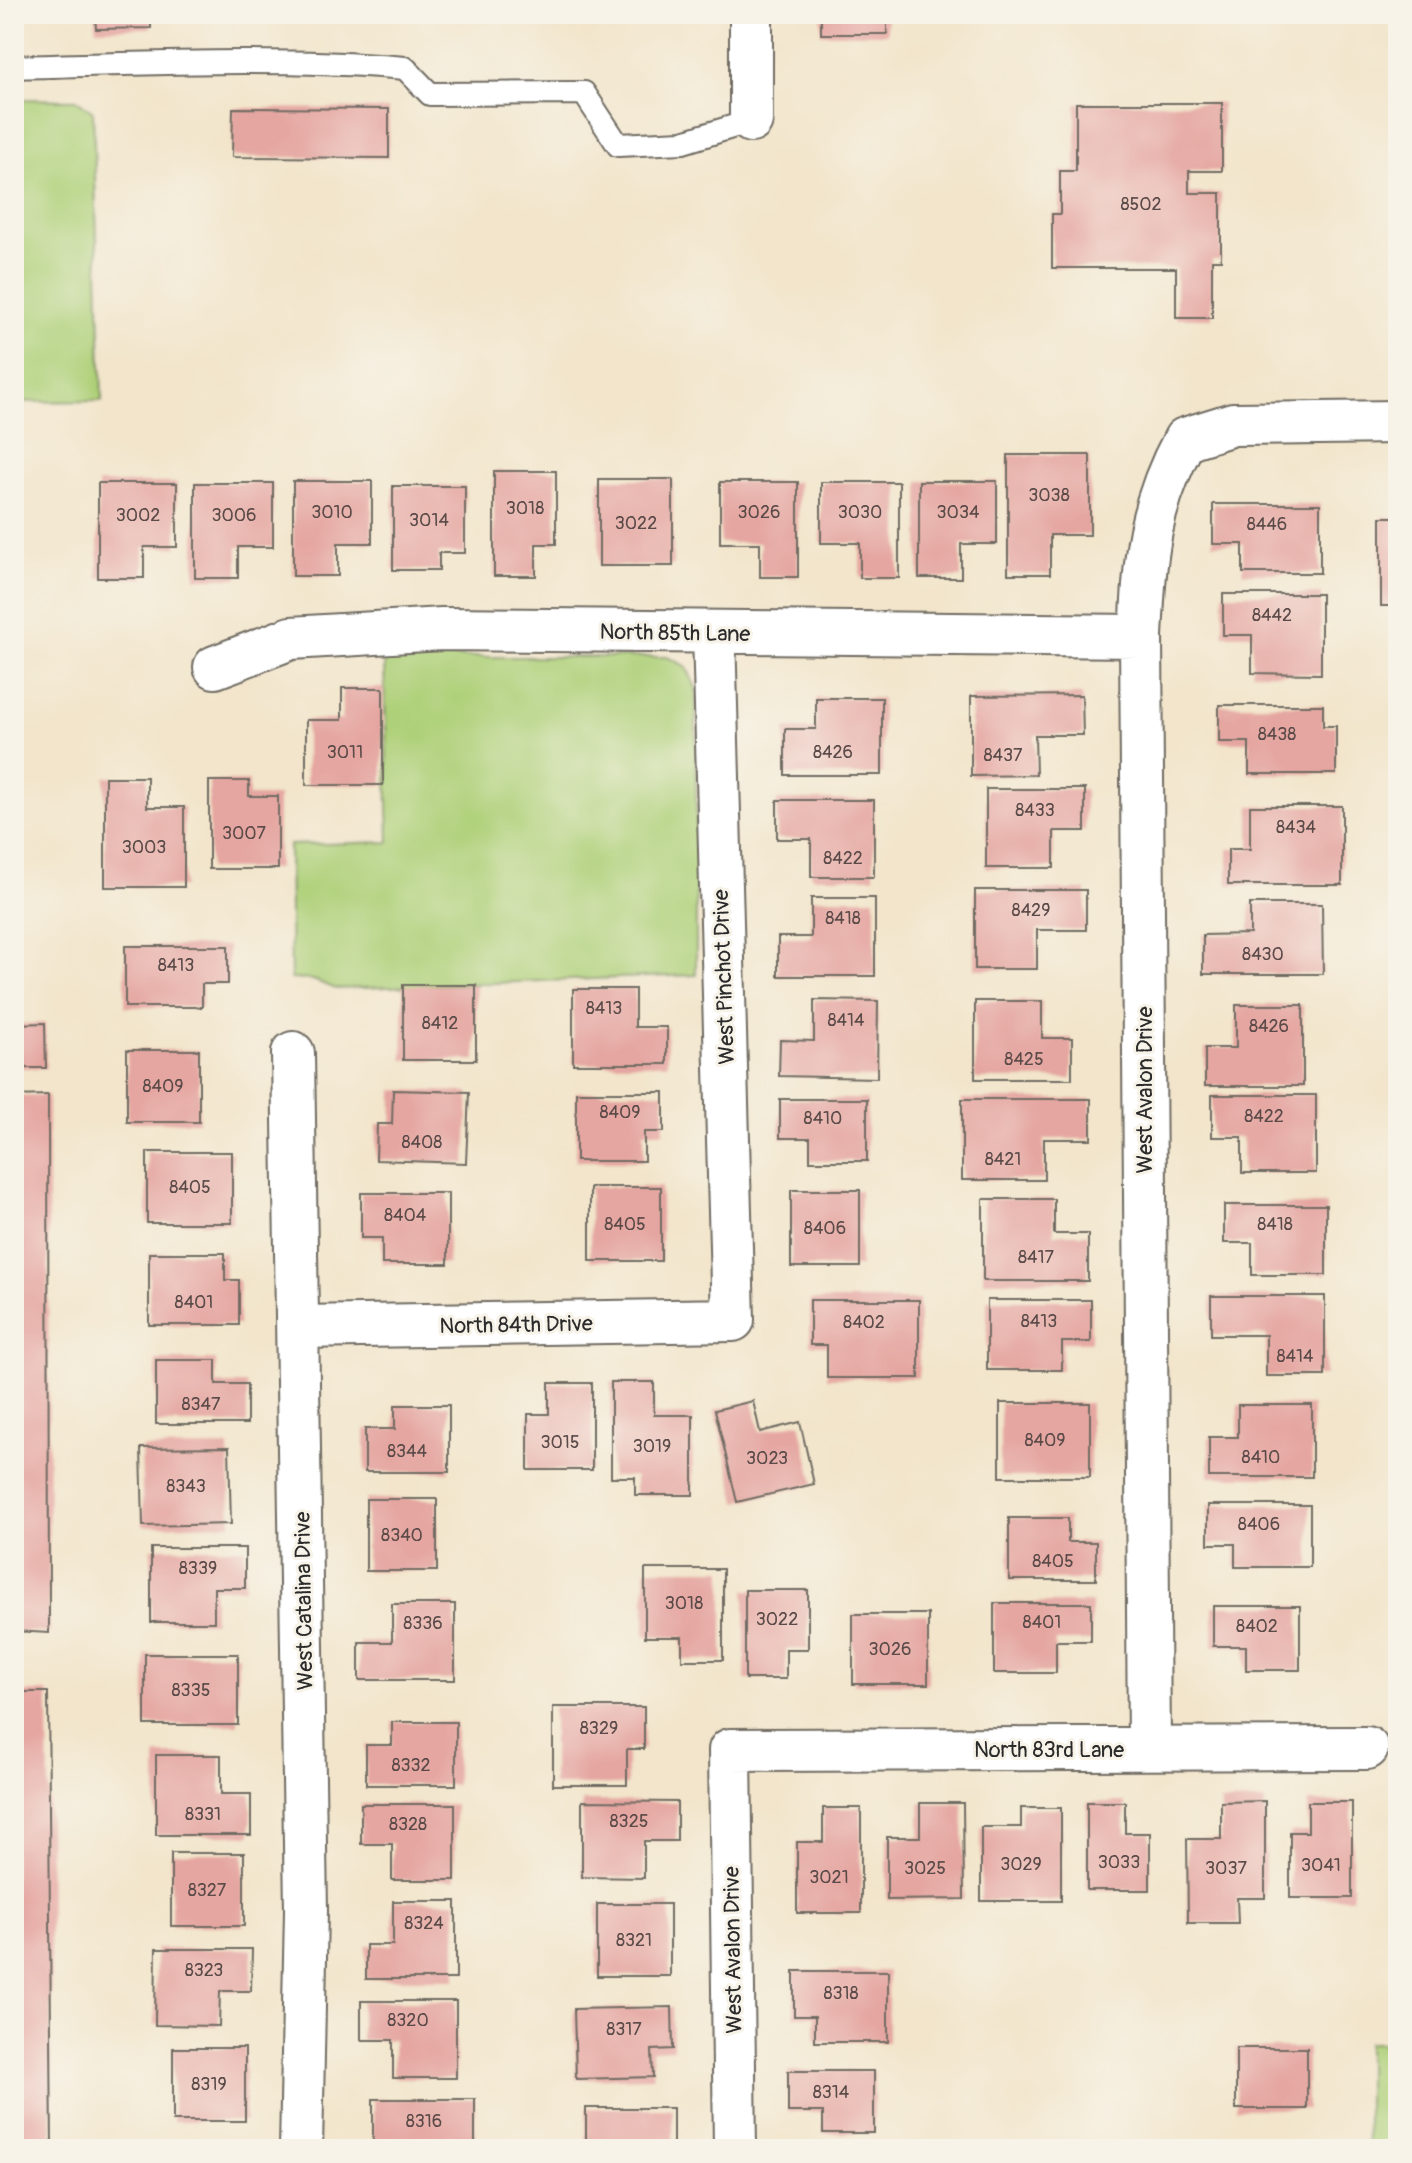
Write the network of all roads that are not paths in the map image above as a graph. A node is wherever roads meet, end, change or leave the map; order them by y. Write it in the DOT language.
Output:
graph roads {
  1 [pos="751,14"];
  2 [pos="14,67"];
  3 [pos="751,121"];
  4 [pos="1398,422"];
  5 [pos="714,633"];
  6 [pos="1141,636"];
  7 [pos="215,667"];
  8 [pos="293,1053"];
  9 [pos="733,1320"];
  10 [pos="299,1327"];
  11 [pos="1149,1748"];
  12 [pos="1367,1748"];
  13 [pos="730,1750"];
  14 [pos="301,2149"];
  15 [pos="735,2149"];
  1 -- 3 [label="street"];
  2 -- 3 [label="lane"];
  4 -- 6 [label="street, West Avalon Drive"];
  5 -- 6 [label="street, North 85th Lane"];
  5 -- 7 [label="street, North 85th Lane"];
  5 -- 9 [label="street, West Pinchot Drive"];
  6 -- 11 [label="street, West Avalon Drive"];
  8 -- 10 [label="street, West Catalina Drive"];
  9 -- 10 [label="street, North 84th Drive"];
  10 -- 14 [label="street, West Catalina Drive"];
  11 -- 12 [label="street, North 83rd Lane"];
  11 -- 13 [label="street, North 83rd Lane"];
  13 -- 15 [label="street, West Avalon Drive"];
}
